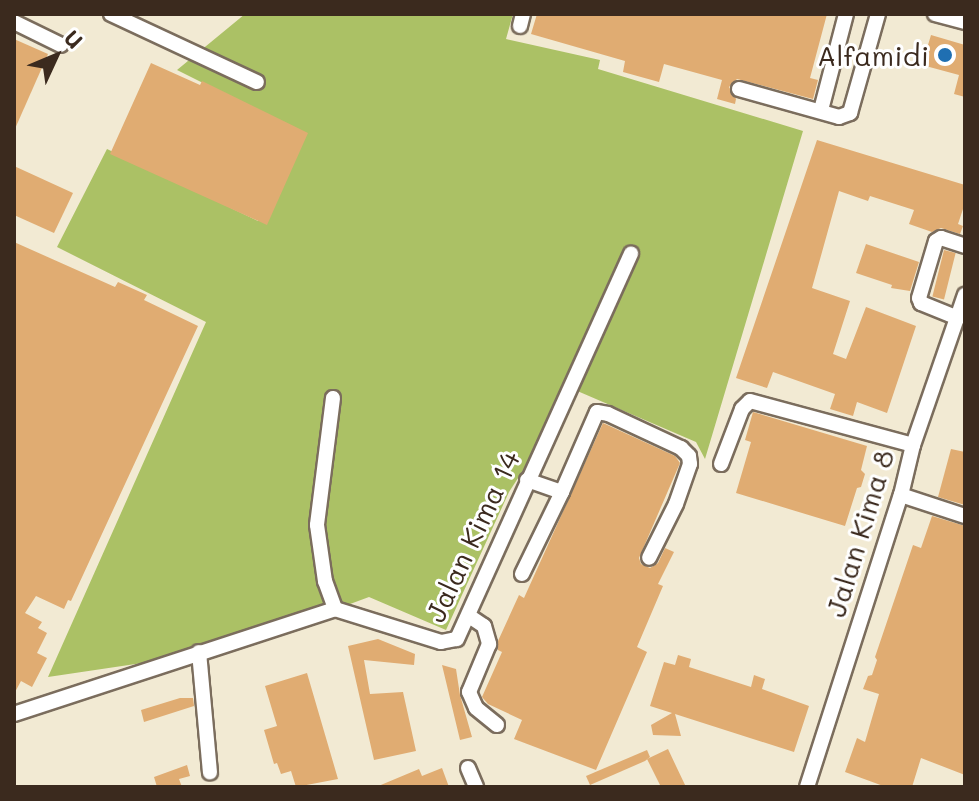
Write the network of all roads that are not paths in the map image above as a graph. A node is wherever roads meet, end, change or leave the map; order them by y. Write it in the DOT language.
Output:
graph roads {
  1 [pos="111,14"];
  2 [pos="846,14"];
  3 [pos="878,14"];
  4 [pos="935,14"];
  5 [pos="14,22"];
  6 [pos="965,22"];
  7 [pos="61,45"];
  8 [pos="833,70"];
  9 [pos="861,78"];
  10 [pos="257,82"];
  11 [pos="739,89"];
  12 [pos="821,110"];
  13 [pos="965,246"];
  14 [pos="631,253"];
  15 [pos="965,295"];
  16 [pos="958,318"];
  17 [pos="333,398"];
  18 [pos="913,445"];
  19 [pos="721,464"];
  20 [pos="527,480"];
  21 [pos="562,492"];
  22 [pos="901,495"];
  23 [pos="965,516"];
  24 [pos="649,558"];
  25 [pos="522,574"];
  26 [pos="335,609"];
  27 [pos="469,616"];
  28 [pos="199,652"];
  29 [pos="14,714"];
  30 [pos="497,725"];
  31 [pos="468,768"];
  32 [pos="210,772"];
  33 [pos="476,787"];
  34 [pos="807,787"];
  1 -- 10 [label="street"];
  2 -- 8 [label="street"];
  3 -- 9 [label="street"];
  4 -- 6 [label="street"];
  5 -- 7 [label="street"];
  8 -- 9 [label="street"];
  8 -- 12 [label="street"];
  9 -- 12 [label="street"];
  11 -- 12 [label="street"];
  13 -- 16 [label="street"];
  14 -- 20 [label="street, Jalan Kima 14"];
  15 -- 16 [label="street, Jalan Kima 8"];
  16 -- 18 [label="street, Jalan Kima 8"];
  17 -- 26 [label="street"];
  18 -- 19 [label="street"];
  18 -- 22 [label="street, Jalan Kima 8"];
  20 -- 21 [label="street"];
  20 -- 27 [label="street, Jalan Kima 14"];
  21 -- 24 [label="street"];
  21 -- 25 [label="street"];
  22 -- 23 [label="street"];
  22 -- 34 [label="street, Jalan Kima 8"];
  26 -- 27 [label="street, Jalan Kima 14"];
  26 -- 28 [label="street"];
  27 -- 30 [label="street"];
  28 -- 29 [label="street"];
  28 -- 32 [label="street"];
  31 -- 33 [label="street"];
}
